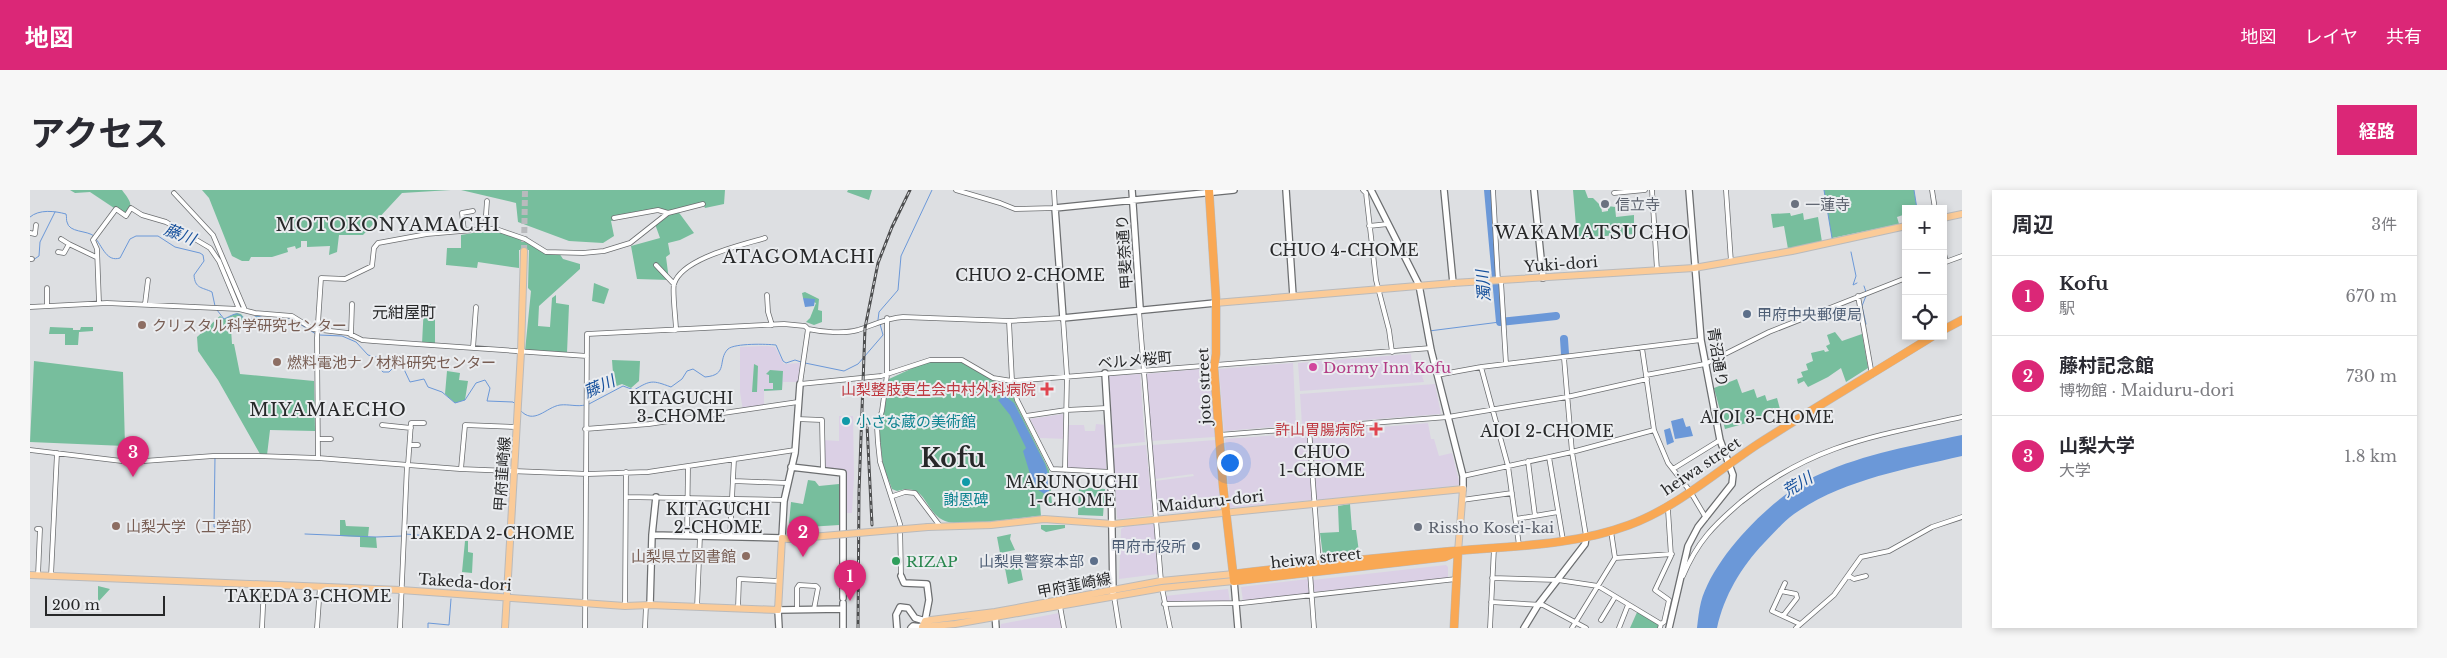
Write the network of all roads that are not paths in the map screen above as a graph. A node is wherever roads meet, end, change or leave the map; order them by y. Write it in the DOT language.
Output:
graph roads {
  1 [pos="956,190"];
  2 [pos="1054,190"];
  3 [pos="1132,190"];
  4 [pos="1234,190"];
  5 [pos="1286,190"];
  6 [pos="1363,190"];
  7 [pos="1371,190"];
  8 [pos="1444,190"];
  9 [pos="1493,190"];
  10 [pos="1534,190"];
  11 [pos="1645,190"];
  12 [pos="1652,190"];
  13 [pos="1689,190"];
  14 [pos="1726,190"];
  15 [pos="1932,190"];
  16 [pos="1209,191"];
  17 [pos="174,193"];
  18 [pos="1614,193"];
  19 [pos="1133,200"];
  20 [pos="487,201"];
  21 [pos="703,204"];
  22 [pos="1934,205"];
  23 [pos="1055,208"];
  24 [pos="473,211"];
  25 [pos="668,214"];
  26 [pos="1962,214"];
  27 [pos="1947,217"];
  28 [pos="614,218"];
  29 [pos="1388,224"];
  30 [pos="36,226"];
  31 [pos="1369,226"];
  32 [pos="1902,227"];
  33 [pos="485,229"];
  34 [pos="464,231"];
  35 [pos="30,233"];
  36 [pos="765,238"];
  37 [pos="61,239"];
  38 [pos="69,244"];
  39 [pos="524,251"];
  40 [pos="58,252"];
  41 [pos="1962,256"];
  42 [pos="96,257"];
  43 [pos="1732,262"];
  44 [pos="1947,262"];
  45 [pos="656,265"];
  46 [pos="1694,268"];
  47 [pos="1657,270"];
  48 [pos="1543,278"];
  49 [pos="148,280"];
  50 [pos="1902,280"];
  51 [pos="1497,281"];
  52 [pos="1453,283"];
  53 [pos="674,284"];
  54 [pos="1419,285"];
  55 [pos="47,288"];
  56 [pos="1379,288"];
  57 [pos="767,295"];
  58 [pos="1293,296"];
  59 [pos="1858,296"];
  60 [pos="99,303"];
  61 [pos="1215,303"];
  62 [pos="145,304"];
  63 [pos="352,304"];
  64 [pos="30,306"];
  65 [pos="47,306"];
  66 [pos="476,308"];
  67 [pos="239,309"];
  68 [pos="245,310"];
  69 [pos="1138,311"];
  70 [pos="887,318"];
  71 [pos="1063,318"];
  72 [pos="1962,320"];
  73 [pos="1009,321"];
  74 [pos="772,324"];
  75 [pos="1947,328"];
  76 [pos="808,329"];
  77 [pos="676,330"];
  78 [pos="317,331"];
  79 [pos="351,335"];
  80 [pos="1701,340"];
  81 [pos="1927,340"];
  82 [pos="473,348"];
  83 [pos="1431,348"];
  84 [pos="1642,348"];
  85 [pos="521,352"];
  86 [pos="1392,352"];
  87 [pos="587,356"];
  88 [pos="1564,358"];
  89 [pos="1215,364"];
  90 [pos="1506,364"];
  91 [pos="1705,364"];
  92 [pos="1481,367"];
  93 [pos="1142,370"];
  94 [pos="1105,373"];
  95 [pos="1872,374"];
  96 [pos="887,375"];
  97 [pos="1438,375"];
  98 [pos="1067,376"];
  99 [pos="1647,377"];
  100 [pos="1012,381"];
  101 [pos="800,384"];
  102 [pos="1568,397"];
  103 [pos="798,402"];
  104 [pos="1107,408"];
  105 [pos="1494,409"];
  106 [pos="1066,410"];
  107 [pos="1026,416"];
  108 [pos="1448,416"];
  109 [pos="1962,417"];
  110 [pos="797,419"];
  111 [pos="424,423"];
  112 [pos="382,425"];
  113 [pos="517,427"];
  114 [pos="411,428"];
  115 [pos="1309,428"];
  116 [pos="585,429"];
  117 [pos="1654,430"];
  118 [pos="1219,435"];
  119 [pos="318,439"];
  120 [pos="330,439"];
  121 [pos="1720,440"];
  122 [pos="410,445"];
  123 [pos="418,445"];
  124 [pos="30,450"];
  125 [pos="795,450"];
  126 [pos="1572,452"];
  127 [pos="56,454"];
  128 [pos="1549,457"];
  129 [pos="318,458"];
  130 [pos="734,459"];
  131 [pos="1528,462"];
  132 [pos="408,465"];
  133 [pos="1727,465"];
  134 [pos="688,466"];
  135 [pos="1508,466"];
  136 [pos="791,467"];
  137 [pos="461,469"];
  138 [pos="1673,469"];
  139 [pos="823,470"];
  140 [pos="1065,470"];
  141 [pos="514,472"];
  142 [pos="626,472"];
  143 [pos="1111,472"];
  144 [pos="588,474"];
  145 [pos="1464,476"];
  146 [pos="734,481"];
  147 [pos="787,483"];
  148 [pos="1463,489"];
  149 [pos="1690,491"];
  150 [pos="1512,493"];
  151 [pos="893,496"];
  152 [pos="626,497"];
  153 [pos="656,497"];
  154 [pos="688,498"];
  155 [pos="733,499"];
  156 [pos="784,500"];
  157 [pos="1462,500"];
  158 [pos="1314,504"];
  159 [pos="1666,506"];
  160 [pos="1558,512"];
  161 [pos="1226,513"];
  162 [pos="1535,516"];
  163 [pos="1706,518"];
  164 [pos="1961,518"];
  165 [pos="1156,519"];
  166 [pos="1516,519"];
  167 [pos="1113,524"];
  168 [pos="1962,524"];
  169 [pos="940,526"];
  170 [pos="37,528"];
  171 [pos="1611,531"];
  172 [pos="652,535"];
  173 [pos="687,536"];
  174 [pos="700,536"];
  175 [pos="730,537"];
  176 [pos="785,538"];
  177 [pos="1586,538"];
  178 [pos="1563,540"];
  179 [pos="1519,545"];
  180 [pos="1494,548"];
  181 [pos="1458,552"];
  182 [pos="1672,554"];
  183 [pos="1615,558"];
  184 [pos="1320,568"];
  185 [pos="1310,572"];
  186 [pos="30,575"];
  187 [pos="38,575"];
  188 [pos="51,576"];
  189 [pos="901,576"];
  190 [pos="1849,576"];
  191 [pos="1866,576"];
  192 [pos="1234,577"];
  193 [pos="1492,578"];
  194 [pos="1457,579"];
  195 [pos="779,580"];
  196 [pos="1558,580"];
  197 [pos="1785,583"];
  198 [pos="264,584"];
  199 [pos="1162,584"];
  200 [pos="320,586"];
  201 [pos="1598,586"];
  202 [pos="1678,588"];
  203 [pos="401,590"];
  204 [pos="1781,591"];
  205 [pos="1113,593"];
  206 [pos="1312,596"];
  207 [pos="1615,597"];
  208 [pos="507,598"];
  209 [pos="1491,602"];
  210 [pos="843,603"];
  211 [pos="1236,603"];
  212 [pos="587,604"];
  213 [pos="1164,604"];
  214 [pos="648,605"];
  215 [pos="1538,605"];
  216 [pos="1628,605"];
  217 [pos="625,606"];
  218 [pos="1060,606"];
  219 [pos="697,607"];
  220 [pos="738,608"];
  221 [pos="797,609"];
  222 [pos="814,609"];
  223 [pos="778,610"];
  224 [pos="911,614"];
  225 [pos="996,614"];
  226 [pos="1782,616"];
  227 [pos="1601,620"];
  228 [pos="1576,623"];
  229 [pos="1800,624"];
  230 [pos="923,625"];
  231 [pos="1661,626"];
  232 [pos="911,627"];
  233 [pos="262,628"];
  234 [pos="317,628"];
  235 [pos="400,628"];
  236 [pos="505,628"];
  237 [pos="585,628"];
  238 [pos="645,628"];
  239 [pos="778,628"];
  240 [pos="843,628"];
  241 [pos="897,628"];
  242 [pos="996,628"];
  243 [pos="1064,628"];
  244 [pos="1119,628"];
  245 [pos="1170,628"];
  246 [pos="1238,628"];
  247 [pos="1314,628"];
  248 [pos="1454,628"];
  249 [pos="1490,628"];
  250 [pos="1524,628"];
  251 [pos="1572,628"];
  252 [pos="1586,628"];
  253 [pos="1619,628"];
  254 [pos="1669,628"];
  255 [pos="1796,628"];
  1 -- 23 [label="street"];
  2 -- 23 [label="street"];
  3 -- 19 [label="street, 甲斐奈通り"];
  4 -- 16 [label="street"];
  5 -- 58 [label="street"];
  6 -- 31 [label="street"];
  7 -- 29 [label="street"];
  8 -- 52 [label="street"];
  9 -- 51 [label="street"];
  10 -- 48 [label="street"];
  11 -- 18 [label="street"];
  12 -- 47 [label="street"];
  13 -- 46 [label="street, 青沼通り"];
  14 -- 43 [label="street"];
  15 -- 22 [label="street"];
  16 -- 19 [label="street"];
  16 -- 61 [label="highway, joto street"];
  17 -- 68 [label="street"];
  19 -- 23 [label="street"];
  19 -- 69 [label="street, 甲斐奈通り"];
  20 -- 33 [label="street"];
  21 -- 25 [label="street"];
  23 -- 71 [label="street"];
  24 -- 34 [label="street"];
  25 -- 28 [label="street"];
  25 -- 33 [label="street"];
  26 -- 27 [label="main road"];
  29 -- 31 [label="street"];
  29 -- 54 [label="street"];
  30 -- 35 [label="street"];
  31 -- 56 [label="street"];
  32 -- 43 [label="main road, Yuki-dori"];
  33 -- 34 [label="street"];
  34 -- 78 [label="street"];
  36 -- 53 [label="street"];
  37 -- 38 [label="street"];
  38 -- 40 [label="street"];
  38 -- 42 [label="street"];
  39 -- 85 [label="main road, 甲府韮崎線"];
  41 -- 44 [label="street"];
  42 -- 60 [label="street"];
  42 -- 67 [label="street"];
  43 -- 46 [label="main road, Yuki-dori"];
  45 -- 53 [label="street"];
  46 -- 47 [label="main road, Yuki-dori"];
  46 -- 80 [label="street, 青沼通り"];
  47 -- 48 [label="main road, Yuki-dori"];
  48 -- 51 [label="main road, Yuki-dori"];
  49 -- 62 [label="street"];
  50 -- 59 [label="street"];
  51 -- 52 [label="main road, Yuki-dori"];
  51 -- 90 [label="street"];
  52 -- 54 [label="main road, Yuki-dori"];
  53 -- 77 [label="street"];
  54 -- 56 [label="main road, Yuki-dori"];
  54 -- 83 [label="street"];
  55 -- 65 [label="street"];
  56 -- 58 [label="main road, Yuki-dori"];
  56 -- 86 [label="street"];
  57 -- 74 [label="street"];
  58 -- 61 [label="main road, Yuki-dori"];
  59 -- 91 [label="street"];
  59 -- 95 [label="street"];
  60 -- 62 [label="street"];
  60 -- 65 [label="street"];
  61 -- 69 [label="street"];
  61 -- 89 [label="highway, joto street"];
  62 -- 67 [label="street"];
  63 -- 79 [label="street"];
  64 -- 65 [label="street"];
  66 -- 82 [label="street"];
  67 -- 68 [label="street"];
  68 -- 78 [label="street"];
  69 -- 71 [label="street"];
  69 -- 93 [label="street"];
  70 -- 73 [label="street"];
  70 -- 76 [label="street"];
  70 -- 96 [label="street"];
  71 -- 73 [label="street"];
  71 -- 98 [label="street"];
  72 -- 75 [label="highway"];
  73 -- 100 [label="street"];
  74 -- 76 [label="street"];
  74 -- 77 [label="street"];
  76 -- 101 [label="street"];
  77 -- 87 [label="street"];
  78 -- 79 [label="street"];
  78 -- 119 [label="street"];
  79 -- 82 [label="street"];
  80 -- 84 [label="street"];
  80 -- 91 [label="street, 青沼通り"];
  81 -- 95 [label="highway, heiwa street"];
  82 -- 85 [label="street"];
  83 -- 86 [label="street, ベルメ桜町"];
  83 -- 97 [label="street"];
  84 -- 88 [label="street"];
  84 -- 99 [label="street"];
  85 -- 87 [label="street"];
  85 -- 113 [label="main road, 甲府韮崎線"];
  86 -- 89 [label="street, ベルメ桜町"];
  87 -- 116 [label="street"];
  88 -- 90 [label="street"];
  88 -- 102 [label="street"];
  89 -- 93 [label="street, ベルメ桜町"];
  89 -- 118 [label="highway, joto street"];
  90 -- 92 [label="street"];
  91 -- 99 [label="street"];
  91 -- 121 [label="street, 青沼通り"];
  92 -- 97 [label="street"];
  92 -- 105 [label="street"];
  93 -- 94 [label="street, ベルメ桜町"];
  93 -- 165 [label="street"];
  94 -- 98 [label="street, ベルメ桜町"];
  94 -- 104 [label="street"];
  95 -- 133 [label="highway, heiwa street"];
  96 -- 100 [label="street, ベルメ桜町"];
  96 -- 101 [label="street, ベルメ桜町"];
  96 -- 151 [label="street"];
  97 -- 108 [label="street"];
  98 -- 100 [label="street, ベルメ桜町"];
  98 -- 106 [label="street"];
  99 -- 102 [label="street"];
  99 -- 117 [label="street"];
  100 -- 107 [label="street"];
  101 -- 103 [label="street"];
  102 -- 105 [label="street"];
  102 -- 126 [label="street"];
  103 -- 110 [label="street"];
  103 -- 116 [label="street"];
  104 -- 106 [label="street"];
  104 -- 143 [label="street"];
  105 -- 108 [label="street"];
  105 -- 135 [label="street"];
  106 -- 107 [label="street"];
  106 -- 140 [label="street"];
  107 -- 140 [label="street"];
  108 -- 115 [label="street"];
  108 -- 145 [label="street"];
  109 -- 202 [label="street"];
  110 -- 125 [label="street"];
  110 -- 139 [label="street"];
  111 -- 114 [label="street"];
  112 -- 114 [label="street"];
  113 -- 137 [label="street"];
  113 -- 141 [label="main road, 甲府韮崎線"];
  114 -- 122 [label="street"];
  115 -- 118 [label="street"];
  115 -- 158 [label="street"];
  116 -- 144 [label="street"];
  117 -- 126 [label="street"];
  117 -- 138 [label="street"];
  118 -- 161 [label="highway, joto street"];
  119 -- 120 [label="street"];
  119 -- 129 [label="street"];
  121 -- 133 [label="street, 青沼通り"];
  121 -- 138 [label="street"];
  122 -- 123 [label="street"];
  122 -- 132 [label="street"];
  124 -- 127 [label="street"];
  125 -- 130 [label="street"];
  125 -- 136 [label="street"];
  126 -- 128 [label="street"];
  126 -- 177 [label="street"];
  127 -- 129 [label="street"];
  127 -- 188 [label="street"];
  128 -- 131 [label="street"];
  128 -- 160 [label="street"];
  129 -- 132 [label="street"];
  130 -- 134 [label="street"];
  130 -- 146 [label="street"];
  131 -- 135 [label="street"];
  131 -- 162 [label="street"];
  132 -- 137 [label="street"];
  132 -- 203 [label="street"];
  133 -- 149 [label="highway, heiwa street"];
  133 -- 163 [label="street, 青沼通り"];
  134 -- 142 [label="street"];
  134 -- 154 [label="street"];
  135 -- 145 [label="street"];
  135 -- 150 [label="street"];
  136 -- 139 [label="street"];
  136 -- 147 [label="street"];
  137 -- 141 [label="street"];
  138 -- 149 [label="street"];
  139 -- 210 [label="street"];
  140 -- 143 [label="street"];
  141 -- 144 [label="street"];
  141 -- 208 [label="main road, 甲府韮崎線"];
  142 -- 144 [label="street"];
  142 -- 152 [label="street"];
  143 -- 167 [label="street"];
  144 -- 212 [label="street"];
  145 -- 148 [label="street"];
  146 -- 147 [label="street"];
  146 -- 155 [label="street"];
  147 -- 156 [label="street"];
  148 -- 157 [label="main road"];
  148 -- 158 [label="main road, Maiduru-dori"];
  149 -- 159 [label="highway, heiwa street"];
  149 -- 163 [label="street"];
  150 -- 157 [label="street"];
  150 -- 166 [label="street"];
  151 -- 169 [label="street"];
  151 -- 189 [label="street"];
  152 -- 153 [label="street"];
  152 -- 217 [label="street"];
  153 -- 154 [label="street"];
  153 -- 172 [label="street"];
  154 -- 155 [label="street"];
  154 -- 173 [label="street"];
  155 -- 156 [label="street"];
  155 -- 175 [label="street"];
  156 -- 176 [label="street"];
  157 -- 181 [label="main road"];
  158 -- 161 [label="main road, Maiduru-dori"];
  158 -- 184 [label="street"];
  159 -- 171 [label="highway, heiwa street"];
  159 -- 182 [label="street"];
  160 -- 162 [label="street"];
  160 -- 178 [label="street"];
  161 -- 165 [label="main road, Maiduru-dori"];
  161 -- 192 [label="highway, joto street"];
  162 -- 166 [label="street"];
  163 -- 202 [label="street, 青沼通り"];
  164 -- 168 [label="street"];
  164 -- 190 [label="street"];
  165 -- 167 [label="main road, Maiduru-dori"];
  165 -- 199 [label="street"];
  166 -- 179 [label="street"];
  167 -- 169 [label="main road, Maiduru-dori"];
  167 -- 205 [label="street"];
  169 -- 176 [label="main road, Maiduru-dori, bridge"];
  170 -- 187 [label="street"];
  171 -- 177 [label="highway, heiwa street"];
  171 -- 183 [label="street"];
  172 -- 173 [label="street"];
  172 -- 214 [label="street"];
  173 -- 174 [label="street"];
  174 -- 175 [label="street"];
  174 -- 219 [label="street"];
  175 -- 176 [label="street"];
  176 -- 195 [label="main road"];
  177 -- 178 [label="highway, heiwa street"];
  177 -- 196 [label="street"];
  178 -- 179 [label="highway, heiwa street"];
  179 -- 180 [label="highway, heiwa street"];
  180 -- 181 [label="highway, heiwa street"];
  180 -- 193 [label="street"];
  181 -- 184 [label="highway, heiwa street"];
  181 -- 194 [label="highway"];
  182 -- 183 [label="street"];
  182 -- 231 [label="street"];
  183 -- 201 [label="street"];
  184 -- 185 [label="highway, heiwa street"];
  184 -- 192 [label="highway, heiwa street"];
  185 -- 192 [label="highway, heiwa street"];
  185 -- 206 [label="street"];
  186 -- 187 [label="main road, Takeda-dori"];
  187 -- 188 [label="main road, Takeda-dori"];
  188 -- 198 [label="main road, Takeda-dori"];
  189 -- 230 [label="street"];
  190 -- 191 [label="street"];
  190 -- 229 [label="street"];
  192 -- 199 [label="main road, 甲府韮崎線"];
  192 -- 211 [label="street"];
  193 -- 196 [label="street"];
  193 -- 209 [label="street"];
  194 -- 206 [label="street"];
  194 -- 248 [label="highway"];
  195 -- 220 [label="street"];
  195 -- 223 [label="main road"];
  196 -- 201 [label="street"];
  196 -- 215 [label="street"];
  197 -- 204 [label="street"];
  198 -- 200 [label="main road, Takeda-dori"];
  198 -- 233 [label="street"];
  199 -- 205 [label="main road, 甲府韮崎線"];
  199 -- 213 [label="street"];
  200 -- 203 [label="main road, Takeda-dori"];
  200 -- 234 [label="street"];
  201 -- 207 [label="street"];
  201 -- 228 [label="street"];
  202 -- 254 [label="street, 青沼通り"];
  203 -- 208 [label="main road, Takeda-dori"];
  203 -- 235 [label="street"];
  204 -- 226 [label="street"];
  204 -- 226 [label="street"];
  205 -- 218 [label="main road, 甲府韮崎線"];
  205 -- 225 [label="main road, 甲府韮崎線"];
  205 -- 244 [label="street"];
  206 -- 211 [label="street"];
  206 -- 247 [label="street"];
  207 -- 216 [label="street"];
  207 -- 227 [label="street"];
  208 -- 212 [label="main road, Takeda-dori"];
  208 -- 236 [label="main road, 甲府韮崎線"];
  209 -- 215 [label="street"];
  209 -- 249 [label="street"];
  210 -- 222 [label="street"];
  210 -- 240 [label="street"];
  211 -- 213 [label="street"];
  211 -- 246 [label="street"];
  212 -- 217 [label="main road, Takeda-dori"];
  212 -- 237 [label="street"];
  213 -- 245 [label="street"];
  214 -- 217 [label="main road, Takeda-dori"];
  214 -- 219 [label="main road, Takeda-dori"];
  214 -- 238 [label="street"];
  215 -- 228 [label="street"];
  215 -- 250 [label="street"];
  216 -- 231 [label="street"];
  216 -- 253 [label="street"];
  218 -- 225 [label="main road, 甲府韮崎線"];
  218 -- 243 [label="street"];
  219 -- 220 [label="main road, Takeda-dori"];
  220 -- 223 [label="main road, Takeda-dori"];
  221 -- 222 [label="street"];
  221 -- 222 [label="street"];
  221 -- 223 [label="street"];
  223 -- 239 [label="street"];
  224 -- 230 [label="street"];
  224 -- 232 [label="street"];
  224 -- 241 [label="street"];
  225 -- 230 [label="main road, 甲府韮崎線"];
  225 -- 242 [label="street"];
  226 -- 229 [label="street"];
  228 -- 251 [label="street"];
  228 -- 252 [label="street"];
  229 -- 255 [label="street"];
  230 -- 232 [label="street"];
}
